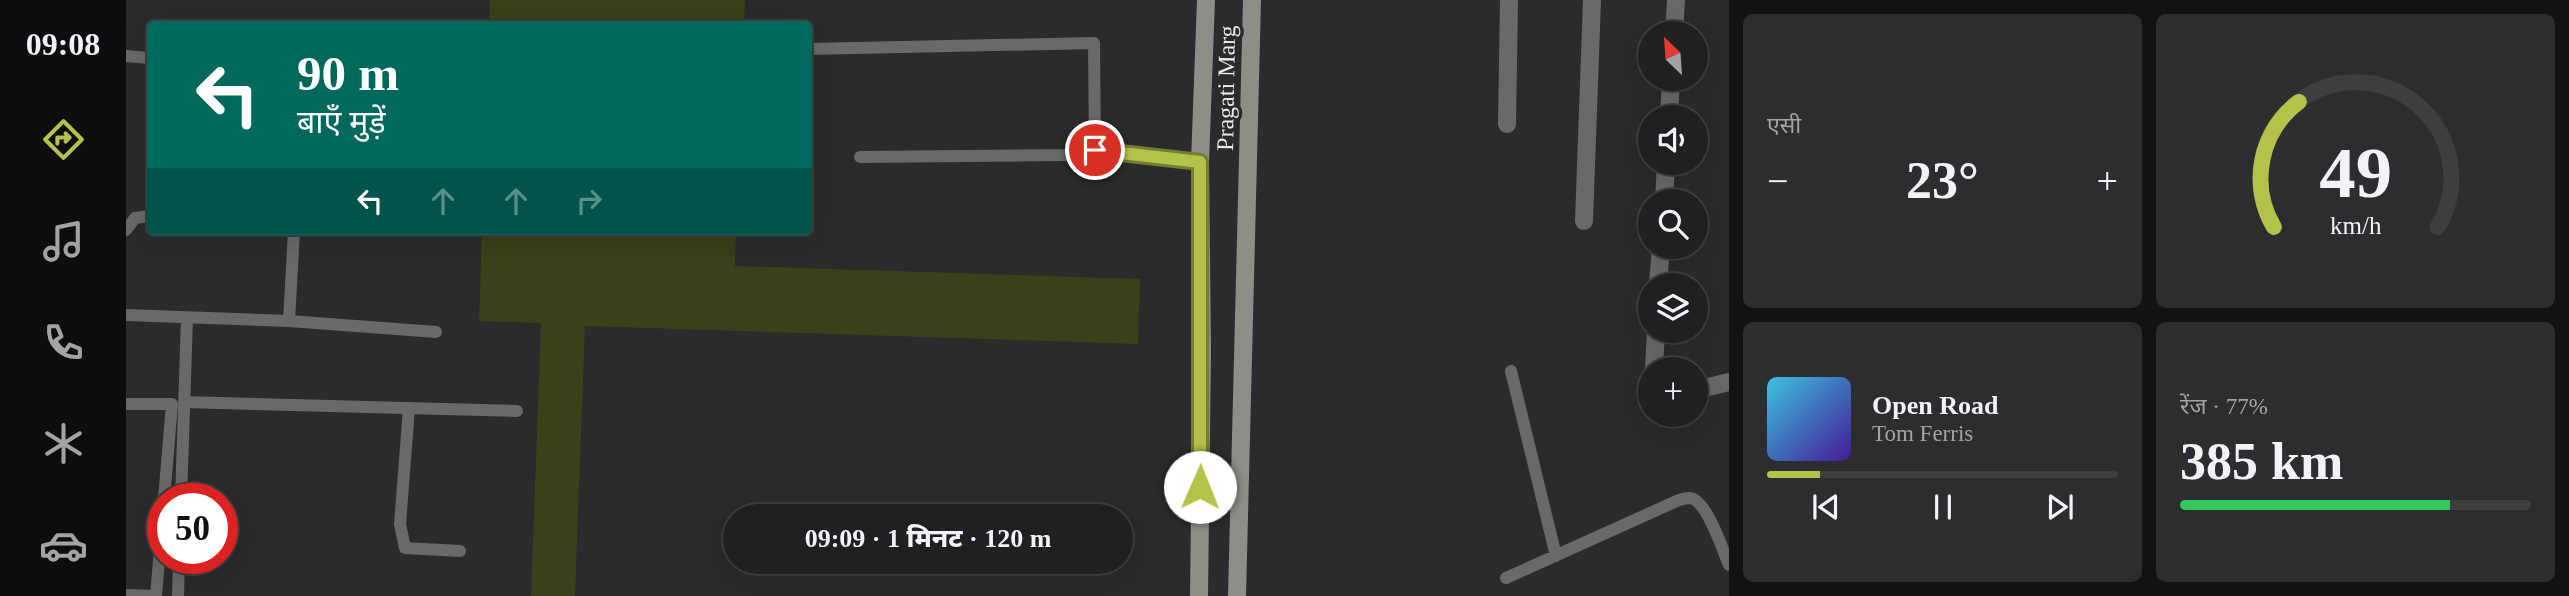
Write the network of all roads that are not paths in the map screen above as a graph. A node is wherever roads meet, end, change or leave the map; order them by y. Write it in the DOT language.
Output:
graph roads {
  1 [pos="1206,0"];
  2 [pos="1252,0"];
  3 [pos="1509,0"];
  4 [pos="1592,0"];
  5 [pos="1676,0"];
  6 [pos="1675,21"];
  7 [pos="812,48"];
  8 [pos="126,56"];
  9 [pos="147,58"];
  10 [pos="1507,124"];
  11 [pos="1095,150"];
  12 [pos="860,156"];
  13 [pos="1200,162"];
  14 [pos="147,216"];
  15 [pos="1584,220"];
  16 [pos="126,229"];
  17 [pos="294,235"];
  18 [pos="126,315"];
  19 [pos="187,318"];
  20 [pos="289,321"];
  21 [pos="436,332"];
  22 [pos="1511,371"];
  23 [pos="1729,382"];
  24 [pos="1708,387"];
  25 [pos="184,402"];
  26 [pos="126,404"];
  27 [pos="409,408"];
  28 [pos="517,411"];
  29 [pos="165,483"];
  30 [pos="181,483"];
  31 [pos="460,551"];
  32 [pos="1556,556"];
  33 [pos="1729,565"];
  34 [pos="158,574"];
  35 [pos="179,574"];
  36 [pos="1506,579"];
  37 [pos="126,595"];
  38 [pos="138,596"];
  39 [pos="178,596"];
  40 [pos="1199,596"];
  41 [pos="1237,596"];
  1 -- 13 [label="main road, Pragati Marg"];
  2 -- 41 [label="main road, Pragati Marg"];
  3 -- 10 [label="street"];
  4 -- 15 [label="street"];
  5 -- 6 [label="street"];
  7 -- 11 [label="lane"];
  8 -- 9 [label="lane"];
  11 -- 12 [label="lane"];
  11 -- 13 [label="lane"];
  13 -- 40 [label="main road, Pragati Marg"];
  14 -- 16 [label="lane"];
  17 -- 20 [label="lane"];
  18 -- 19 [label="lane"];
  19 -- 20 [label="lane"];
  19 -- 25 [label="lane"];
  20 -- 21 [label="lane"];
  22 -- 32 [label="lane"];
  23 -- 24 [label="street"];
  25 -- 27 [label="lane"];
  25 -- 30 [label="lane"];
  26 -- 29 [label="lane"];
  27 -- 28 [label="lane"];
  27 -- 31 [label="lane"];
  32 -- 33 [label="lane"];
  32 -- 36 [label="lane"];
  34 -- 38 [label="lane"];
  35 -- 39 [label="lane"];
  37 -- 38 [label="lane"];
}
